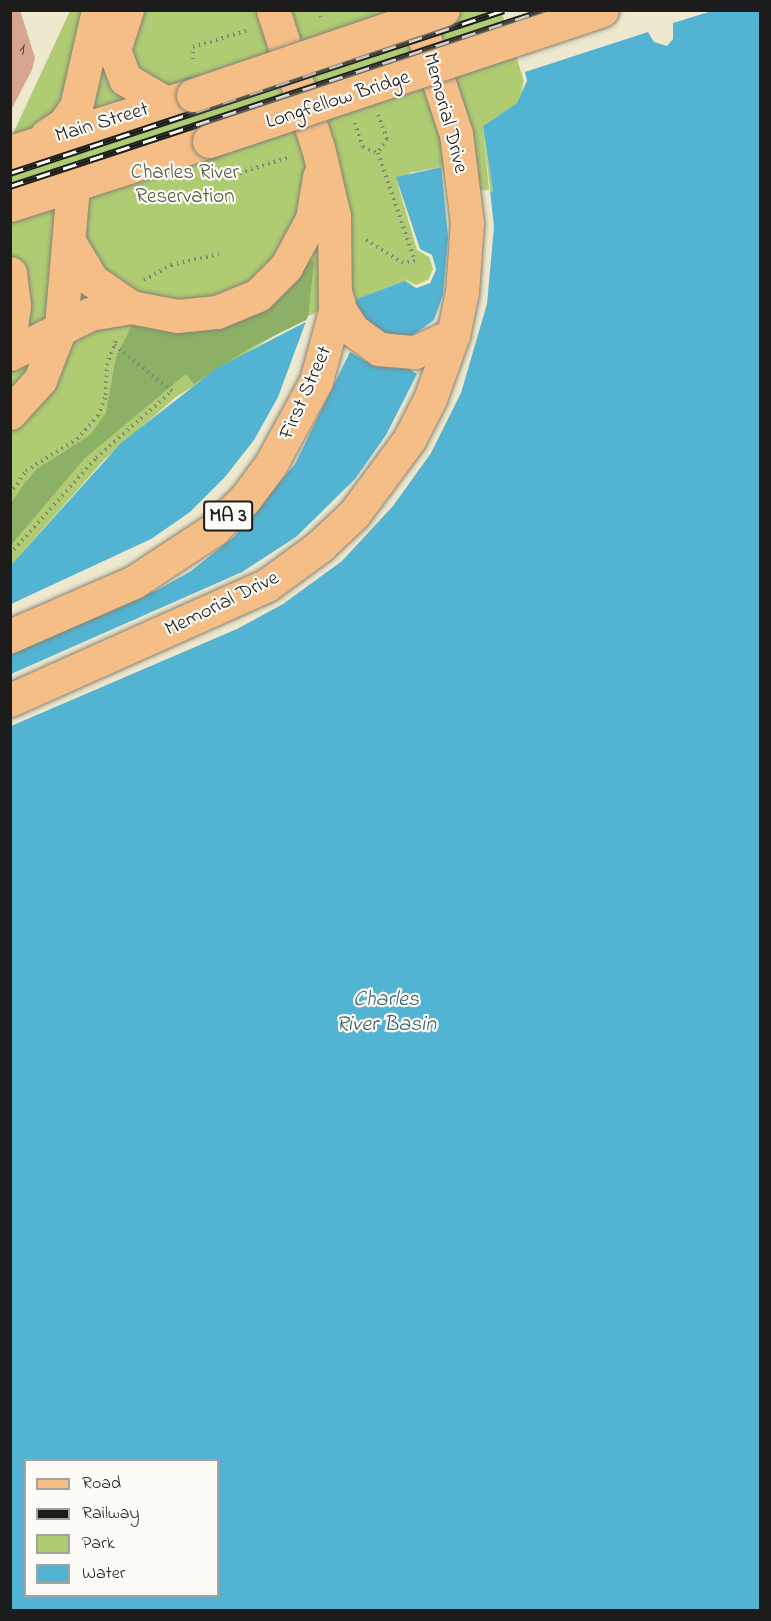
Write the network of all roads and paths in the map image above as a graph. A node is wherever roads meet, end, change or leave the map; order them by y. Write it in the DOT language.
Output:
graph roads {
  1 [pos="98,10"];
  2 [pos="127,10"];
  3 [pos="319,10"];
  4 [pos="415,10"];
  5 [pos="443,10"];
  6 [pos="602,10"];
  7 [pos="321,17"];
  8 [pos="261,20"];
  9 [pos="192,59"];
  10 [pos="180,99"];
  11 [pos="378,115"];
  12 [pos="355,123"];
  13 [pos="22,148"];
  14 [pos="218,152"];
  15 [pos="304,152"];
  16 [pos="378,153"];
  17 [pos="73,185"];
  18 [pos="10,205"];
  19 [pos="360,234"];
  20 [pos="70,243"];
  21 [pos="219,254"];
  22 [pos="10,273"];
  23 [pos="336,295"];
  24 [pos="129,309"];
  25 [pos="61,326"];
  26 [pos="453,334"];
  27 [pos="10,336"];
  28 [pos="114,345"];
  29 [pos="10,354"];
  30 [pos="10,413"];
  31 [pos="10,494"];
  32 [pos="10,554"];
  33 [pos="10,636"];
  34 [pos="10,700"];
  1 -- 13 [label="main road"];
  2 -- 10 [label="main road"];
  3 -- 7 [label="path"];
  4 -- 26 [label="main road, Memorial Drive"];
  5 -- 10 [label="main road, bridge"];
  6 -- 14 [label="main road, Longfellow Bridge, bridge"];
  8 -- 9 [label="path"];
  8 -- 15 [label="main road, First Street / MA 3"];
  10 -- 13 [label="main road, Main Street"];
  11 -- 16 [label="path"];
  12 -- 16 [label="path"];
  14 -- 15 [label="path"];
  14 -- 17 [label="main road"];
  15 -- 23 [label="main road, First Street / MA 3"];
  15 -- 24 [label="main road"];
  16 -- 19 [label="path"];
  17 -- 18 [label="main road"];
  17 -- 20 [label="main road"];
  20 -- 24 [label="main road"];
  20 -- 25 [label="main road"];
  21 -- 24 [label="path"];
  22 -- 27 [label="main road"];
  23 -- 26 [label="main road"];
  23 -- 33 [label="main road, First Street / MA 3"];
  24 -- 25 [label="main road"];
  24 -- 28 [label="path"];
  25 -- 29 [label="main road"];
  25 -- 30 [label="main road"];
  26 -- 34 [label="main road, Memorial Drive"];
  28 -- 31 [label="path"];
  28 -- 32 [label="path"];
}
